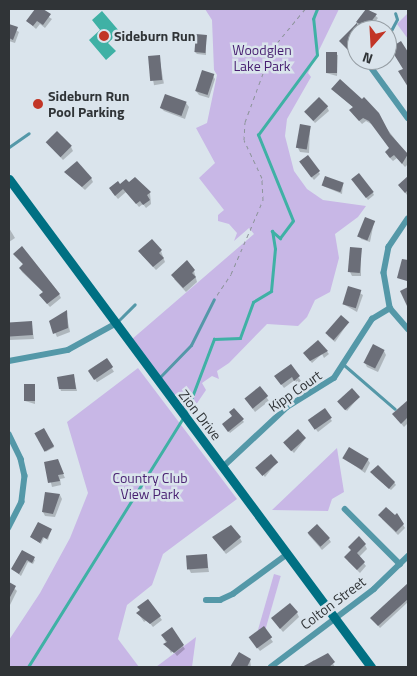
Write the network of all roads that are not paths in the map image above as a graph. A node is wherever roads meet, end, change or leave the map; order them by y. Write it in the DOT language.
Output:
graph roads {
  1 [pos="395,13"];
  2 [pos="396,20"];
  3 [pos="373,70"];
  4 [pos="408,118"];
  5 [pos="29,133"];
  6 [pos="9,147"];
  7 [pos="9,178"];
  8 [pos="408,220"];
  9 [pos="214,300"];
  10 [pos="135,304"];
  11 [pos="390,308"];
  12 [pos="115,324"];
  13 [pos="408,329"];
  14 [pos="9,361"];
  15 [pos="344,365"];
  16 [pos="157,380"];
  17 [pos="395,408"];
  18 [pos="9,434"];
  19 [pos="224,466"];
  20 [pos="345,509"];
  21 [pos="9,528"];
  22 [pos="286,554"];
  23 [pos="408,556"];
  24 [pos="400,564"];
  25 [pos="206,600"];
  26 [pos="335,619"];
  27 [pos="271,667"];
  28 [pos="371,667"];
  1 -- 2 [label="lane"];
  3 -- 4 [label="street"];
  5 -- 6 [label="lane"];
  7 -- 12 [label="main road, Zion Drive"];
  8 -- 11 [label="street"];
  9 -- 16 [label="lane"];
  10 -- 12 [label="lane"];
  11 -- 13 [label="street"];
  11 -- 15 [label="street, Kipp Court"];
  12 -- 14 [label="street"];
  12 -- 16 [label="main road, Zion Drive"];
  15 -- 17 [label="lane"];
  15 -- 19 [label="street, Kipp Court"];
  16 -- 19 [label="main road, Zion Drive"];
  18 -- 21 [label="street"];
  19 -- 22 [label="main road, Zion Drive"];
  20 -- 24 [label="street"];
  22 -- 25 [label="street"];
  22 -- 26 [label="main road, Zion Drive"];
  23 -- 24 [label="street, Colton Street"];
  24 -- 26 [label="street, Colton Street"];
  26 -- 27 [label="street, Colton Street"];
  26 -- 28 [label="main road, Zion Drive"];
}
